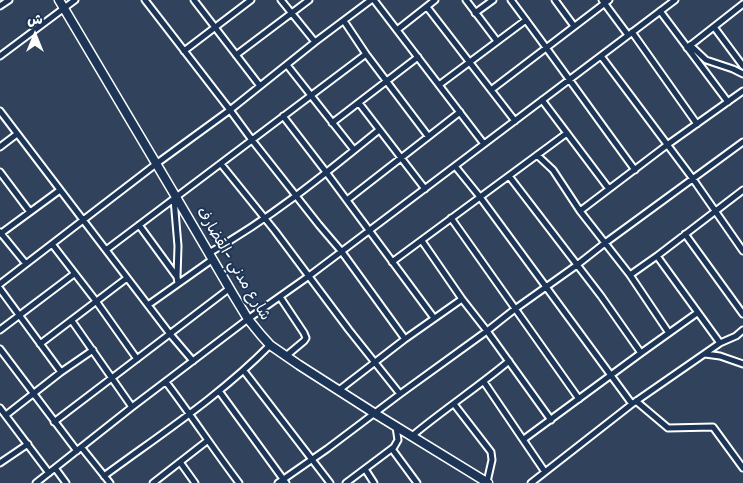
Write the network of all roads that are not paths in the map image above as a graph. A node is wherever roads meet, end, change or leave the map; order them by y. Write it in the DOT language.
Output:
graph roads {
  1 [pos="8,0"];
  2 [pos="59,0"];
  3 [pos="75,0"];
  4 [pos="145,0"];
  5 [pos="194,0"];
  6 [pos="237,0"];
  7 [pos="251,0"];
  8 [pos="281,0"];
  9 [pos="309,0"];
  10 [pos="373,0"];
  11 [pos="435,0"];
  12 [pos="466,0"];
  13 [pos="493,0"];
  14 [pos="511,0"];
  15 [pos="555,0"];
  16 [pos="675,0"];
  17 [pos="605,1"];
  18 [pos="743,4"];
  19 [pos="0,6"];
  20 [pos="242,6"];
  21 [pos="427,7"];
  22 [pos="64,8"];
  23 [pos="660,12"];
  24 [pos="292,13"];
  25 [pos="476,13"];
  26 [pos="526,20"];
  27 [pos="344,21"];
  28 [pos="574,26"];
  29 [pos="714,27"];
  30 [pos="215,28"];
  31 [pos="397,30"];
  32 [pos="630,34"];
  33 [pos="497,41"];
  34 [pos="315,42"];
  35 [pos="689,46"];
  36 [pos="0,47"];
  37 [pos="546,47"];
  38 [pos="184,51"];
  39 [pos="2,54"];
  40 [pos="366,54"];
  41 [pos="236,56"];
  42 [pos="601,56"];
  43 [pos="418,57"];
  44 [pos="470,62"];
  45 [pos="287,65"];
  46 [pos="743,66"];
  47 [pos="743,74"];
  48 [pos="569,80"];
  49 [pos="388,81"];
  50 [pos="439,85"];
  51 [pos="260,86"];
  52 [pos="491,90"];
  53 [pos="743,91"];
  54 [pos="310,96"];
  55 [pos="542,100"];
  56 [pos="728,102"];
  57 [pos="358,103"];
  58 [pos="0,110"];
  59 [pos="230,110"];
  60 [pos="460,112"];
  61 [pos="283,116"];
  62 [pos="514,121"];
  63 [pos="332,123"];
  64 [pos="697,124"];
  65 [pos="379,130"];
  66 [pos="567,133"];
  67 [pos="17,134"];
  68 [pos="428,136"];
  69 [pos="252,140"];
  70 [pos="743,142"];
  71 [pos="484,144"];
  72 [pos="667,145"];
  73 [pos="0,147"];
  74 [pos="354,150"];
  75 [pos="537,155"];
  76 [pos="401,158"];
  77 [pos="156,164"];
  78 [pos="220,164"];
  79 [pos="455,166"];
  80 [pos="635,170"];
  81 [pos="0,172"];
  82 [pos="326,172"];
  83 [pos="510,176"];
  84 [pos="693,179"];
  85 [pos="425,189"];
  86 [pos="609,189"];
  87 [pos="60,190"];
  88 [pos="743,190"];
  89 [pos="295,195"];
  90 [pos="480,197"];
  91 [pos="175,198"];
  92 [pos="347,200"];
  93 [pos="580,210"];
  94 [pos="715,211"];
  95 [pos="30,212"];
  96 [pos="265,218"];
  97 [pos="451,218"];
  98 [pos="83,220"];
  99 [pos="139,225"];
  100 [pos="369,231"];
  101 [pos="0,233"];
  102 [pos="685,234"];
  103 [pos="422,240"];
  104 [pos="605,243"];
  105 [pos="52,244"];
  106 [pos="106,250"];
  107 [pos="743,251"];
  108 [pos="342,252"];
  109 [pos="211,256"];
  110 [pos="656,256"];
  111 [pos="392,262"];
  112 [pos="26,264"];
  113 [pos="577,265"];
  114 [pos="74,274"];
  115 [pos="630,275"];
  116 [pos="309,276"];
  117 [pos="127,278"];
  118 [pos="178,280"];
  119 [pos="0,284"];
  120 [pos="546,287"];
  121 [pos="230,288"];
  122 [pos="0,289"];
  123 [pos="280,297"];
  124 [pos="462,299"];
  125 [pos="96,301"];
  126 [pos="148,305"];
  127 [pos="515,309"];
  128 [pos="698,313"];
  129 [pos="743,314"];
  130 [pos="19,315"];
  131 [pos="434,318"];
  132 [pos="248,319"];
  133 [pos="72,321"];
  134 [pos="0,330"];
  135 [pos="743,330"];
  136 [pos="487,331"];
  137 [pos="669,333"];
  138 [pos="170,334"];
  139 [pos="405,339"];
  140 [pos="720,343"];
  141 [pos="40,344"];
  142 [pos="270,345"];
  143 [pos="0,349"];
  144 [pos="93,350"];
  145 [pos="641,353"];
  146 [pos="704,354"];
  147 [pos="286,356"];
  148 [pos="137,358"];
  149 [pos="193,361"];
  150 [pos="509,361"];
  151 [pos="375,362"];
  152 [pos="743,364"];
  153 [pos="244,371"];
  154 [pos="61,372"];
  155 [pos="612,375"];
  156 [pos="112,378"];
  157 [pos="166,382"];
  158 [pos="484,382"];
  159 [pos="339,390"];
  160 [pos="219,391"];
  161 [pos="34,394"];
  162 [pos="400,394"];
  163 [pos="579,399"];
  164 [pos="634,403"];
  165 [pos="454,404"];
  166 [pos="132,407"];
  167 [pos="0,408"];
  168 [pos="189,413"];
  169 [pos="374,413"];
  170 [pos="6,416"];
  171 [pos="551,420"];
  172 [pos="54,422"];
  173 [pos="396,426"];
  174 [pos="412,436"];
  175 [pos="524,440"];
  176 [pos="207,441"];
  177 [pos="28,444"];
  178 [pos="82,448"];
  179 [pos="392,449"];
  180 [pos="77,452"];
  181 [pos="313,459"];
  182 [pos="180,462"];
  183 [pos="0,464"];
  184 [pos="55,468"];
  185 [pos="743,468"];
  186 [pos="365,469"];
  187 [pos="545,472"];
  188 [pos="49,473"];
  189 [pos="104,476"];
  190 [pos="285,481"];
  191 [pos="36,483"];
  192 [pos="66,483"];
  193 [pos="110,483"];
  194 [pos="153,483"];
  195 [pos="195,483"];
  196 [pos="239,483"];
  197 [pos="278,483"];
  198 [pos="330,483"];
  199 [pos="346,483"];
  200 [pos="374,483"];
  201 [pos="417,483"];
  202 [pos="488,483"];
  203 [pos="532,483"];
  1 -- 19 [label="street"];
  2 -- 22 [label="highway, شارع مدني -القضارف"];
  3 -- 22 [label="street"];
  4 -- 38 [label="street"];
  5 -- 30 [label="street"];
  6 -- 20 [label="street"];
  7 -- 20 [label="street"];
  8 -- 24 [label="street"];
  9 -- 24 [label="street"];
  10 -- 27 [label="street"];
  10 -- 31 [label="street"];
  11 -- 21 [label="street"];
  12 -- 25 [label="street"];
  13 -- 25 [label="street"];
  14 -- 26 [label="street"];
  15 -- 28 [label="street"];
  16 -- 23 [label="street"];
  17 -- 28 [label="street"];
  17 -- 32 [label="street"];
  18 -- 29 [label="street"];
  20 -- 30 [label="street"];
  21 -- 31 [label="street"];
  21 -- 44 [label="street"];
  22 -- 39 [label="street"];
  22 -- 77 [label="highway, شارع مدني -القضارف"];
  23 -- 32 [label="street"];
  23 -- 35 [label="street"];
  24 -- 34 [label="street"];
  24 -- 41 [label="street"];
  25 -- 33 [label="street"];
  26 -- 33 [label="street"];
  26 -- 37 [label="street"];
  27 -- 34 [label="street"];
  27 -- 40 [label="street"];
  28 -- 37 [label="street"];
  29 -- 35 [label="street"];
  29 -- 46 [label="street"];
  30 -- 38 [label="street"];
  30 -- 41 [label="street"];
  31 -- 43 [label="street"];
  32 -- 42 [label="street"];
  32 -- 64 [label="street"];
  33 -- 44 [label="street"];
  34 -- 45 [label="street"];
  35 -- 47 [label="street"];
  35 -- 56 [label="street"];
  36 -- 39 [label="street"];
  37 -- 48 [label="street"];
  37 -- 52 [label="street"];
  38 -- 59 [label="street"];
  40 -- 49 [label="street"];
  40 -- 54 [label="street"];
  41 -- 51 [label="street"];
  42 -- 48 [label="street"];
  42 -- 72 [label="street"];
  43 -- 49 [label="street"];
  43 -- 50 [label="street"];
  44 -- 50 [label="street"];
  44 -- 52 [label="street"];
  45 -- 51 [label="street"];
  45 -- 54 [label="street"];
  48 -- 55 [label="street"];
  48 -- 80 [label="street"];
  49 -- 57 [label="street"];
  49 -- 68 [label="street"];
  50 -- 60 [label="street"];
  51 -- 59 [label="street"];
  52 -- 62 [label="street"];
  53 -- 56 [label="street"];
  54 -- 61 [label="street"];
  54 -- 63 [label="street"];
  55 -- 62 [label="street"];
  55 -- 66 [label="street"];
  56 -- 64 [label="street"];
  57 -- 63 [label="street"];
  57 -- 65 [label="street"];
  58 -- 67 [label="street"];
  59 -- 69 [label="street"];
  59 -- 77 [label="street"];
  60 -- 68 [label="street"];
  60 -- 71 [label="street"];
  61 -- 69 [label="street"];
  61 -- 82 [label="street"];
  62 -- 71 [label="street"];
  63 -- 74 [label="street"];
  64 -- 72 [label="street"];
  65 -- 74 [label="street"];
  65 -- 76 [label="street"];
  66 -- 75 [label="street"];
  66 -- 86 [label="street"];
  67 -- 73 [label="street"];
  67 -- 87 [label="street"];
  68 -- 76 [label="street"];
  69 -- 78 [label="street"];
  69 -- 89 [label="street"];
  70 -- 84 [label="street"];
  71 -- 79 [label="street"];
  72 -- 80 [label="street"];
  72 -- 84 [label="street"];
  74 -- 82 [label="street"];
  75 -- 83 [label="street"];
  75 -- 93 [label="street"];
  76 -- 85 [label="street"];
  76 -- 92 [label="street"];
  77 -- 91 [label="highway, شارع مدني -القضارف"];
  77 -- 98 [label="street"];
  78 -- 91 [label="street"];
  78 -- 96 [label="street"];
  79 -- 85 [label="street"];
  79 -- 90 [label="street"];
  80 -- 86 [label="street"];
  81 -- 95 [label="street"];
  82 -- 89 [label="street"];
  82 -- 92 [label="street"];
  83 -- 90 [label="street"];
  83 -- 113 [label="street"];
  84 -- 94 [label="street"];
  84 -- 104 [label="street"];
  85 -- 100 [label="street"];
  86 -- 93 [label="street"];
  87 -- 95 [label="street"];
  87 -- 98 [label="street"];
  88 -- 94 [label="street"];
  89 -- 96 [label="street"];
  89 -- 108 [label="street"];
  90 -- 97 [label="street"];
  90 -- 120 [label="street"];
  91 -- 99 [label="street"];
  91 -- 109 [label="highway, شارع مدني -القضارف"];
  91 -- 118 [label="street"];
  92 -- 100 [label="street"];
  93 -- 104 [label="street"];
  94 -- 102 [label="street"];
  94 -- 107 [label="street"];
  95 -- 101 [label="street"];
  96 -- 109 [label="street"];
  96 -- 116 [label="street"];
  97 -- 103 [label="street"];
  97 -- 127 [label="street"];
  98 -- 105 [label="street"];
  98 -- 106 [label="street"];
  99 -- 106 [label="street"];
  99 -- 118 [label="street"];
  100 -- 108 [label="street"];
  100 -- 111 [label="street"];
  101 -- 112 [label="street"];
  102 -- 110 [label="street"];
  102 -- 129 [label="street"];
  103 -- 111 [label="street"];
  103 -- 124 [label="street"];
  104 -- 113 [label="street"];
  104 -- 115 [label="street"];
  105 -- 112 [label="street"];
  105 -- 114 [label="street"];
  106 -- 117 [label="street"];
  108 -- 116 [label="street"];
  108 -- 139 [label="street"];
  109 -- 118 [label="street"];
  109 -- 121 [label="highway, شارع مدني -القضارف"];
  110 -- 115 [label="street"];
  110 -- 128 [label="street"];
  111 -- 131 [label="street"];
  112 -- 119 [label="street"];
  113 -- 120 [label="street"];
  113 -- 145 [label="street"];
  114 -- 125 [label="street"];
  114 -- 130 [label="street"];
  115 -- 137 [label="street"];
  116 -- 123 [label="street"];
  116 -- 151 [label="street"];
  117 -- 125 [label="street"];
  117 -- 126 [label="street"];
  118 -- 126 [label="street"];
  120 -- 127 [label="street"];
  120 -- 155 [label="street"];
  121 -- 132 [label="highway, شارع مدني -القضارف"];
  121 -- 138 [label="street"];
  122 -- 130 [label="street"];
  123 -- 132 [label="street"];
  123 -- 147 [label="street"];
  124 -- 131 [label="street"];
  124 -- 136 [label="street"];
  125 -- 133 [label="street"];
  125 -- 148 [label="street"];
  126 -- 138 [label="street"];
  127 -- 136 [label="street"];
  127 -- 163 [label="street"];
  128 -- 137 [label="street"];
  128 -- 140 [label="street"];
  130 -- 134 [label="street"];
  130 -- 141 [label="street"];
  131 -- 139 [label="street"];
  132 -- 142 [label="highway, شارع مدني -القضارف"];
  132 -- 149 [label="street"];
  133 -- 141 [label="street"];
  133 -- 144 [label="street"];
  135 -- 140 [label="street"];
  136 -- 150 [label="street"];
  136 -- 162 [label="street"];
  137 -- 145 [label="street"];
  138 -- 148 [label="street"];
  138 -- 149 [label="street"];
  139 -- 151 [label="street"];
  140 -- 146 [label="street"];
  141 -- 154 [label="street"];
  142 -- 147 [label="highway, شارع مدني -القضارف"];
  142 -- 153 [label="street"];
  143 -- 161 [label="street"];
  144 -- 154 [label="street"];
  144 -- 156 [label="street"];
  145 -- 155 [label="street"];
  146 -- 152 [label="street"];
  146 -- 164 [label="street"];
  147 -- 159 [label="highway, شارع مدني -القضارف"];
  148 -- 156 [label="street"];
  149 -- 157 [label="street"];
  150 -- 158 [label="street"];
  150 -- 171 [label="street"];
  151 -- 159 [label="street"];
  151 -- 162 [label="street"];
  153 -- 160 [label="street"];
  153 -- 181 [label="street"];
  154 -- 161 [label="street"];
  155 -- 163 [label="street"];
  155 -- 164 [label="street"];
  156 -- 166 [label="street"];
  156 -- 172 [label="street"];
  157 -- 166 [label="street"];
  157 -- 168 [label="street"];
  158 -- 165 [label="street"];
  158 -- 175 [label="street"];
  159 -- 169 [label="highway, شارع مدني -القضارف"];
  160 -- 168 [label="street"];
  160 -- 190 [label="street"];
  161 -- 170 [label="street"];
  161 -- 172 [label="street"];
  162 -- 169 [label="street"];
  163 -- 171 [label="street"];
  164 -- 185 [label="street"];
  164 -- 187 [label="street"];
  165 -- 174 [label="street"];
  165 -- 202 [label="street"];
  166 -- 178 [label="street"];
  167 -- 170 [label="street"];
  168 -- 176 [label="street"];
  168 -- 189 [label="street"];
  169 -- 173 [label="highway, شارع مدني -القضارف"];
  169 -- 181 [label="street"];
  170 -- 177 [label="street"];
  171 -- 175 [label="street"];
  172 -- 180 [label="street"];
  173 -- 174 [label="highway, شارع مدني -القضارف"];
  173 -- 179 [label="street"];
  174 -- 202 [label="highway, شارع مدني -القضارف"];
  175 -- 187 [label="street"];
  176 -- 182 [label="street"];
  176 -- 196 [label="street"];
  177 -- 183 [label="street"];
  177 -- 188 [label="street"];
  178 -- 180 [label="street"];
  178 -- 189 [label="street"];
  179 -- 186 [label="street"];
  179 -- 201 [label="street"];
  180 -- 184 [label="street"];
  181 -- 190 [label="street"];
  181 -- 198 [label="street"];
  182 -- 194 [label="street"];
  182 -- 195 [label="street"];
  184 -- 188 [label="street"];
  184 -- 192 [label="street"];
  186 -- 199 [label="street"];
  186 -- 200 [label="street"];
  187 -- 203 [label="street"];
  188 -- 191 [label="street"];
  189 -- 193 [label="street"];
  190 -- 197 [label="street"];
}
